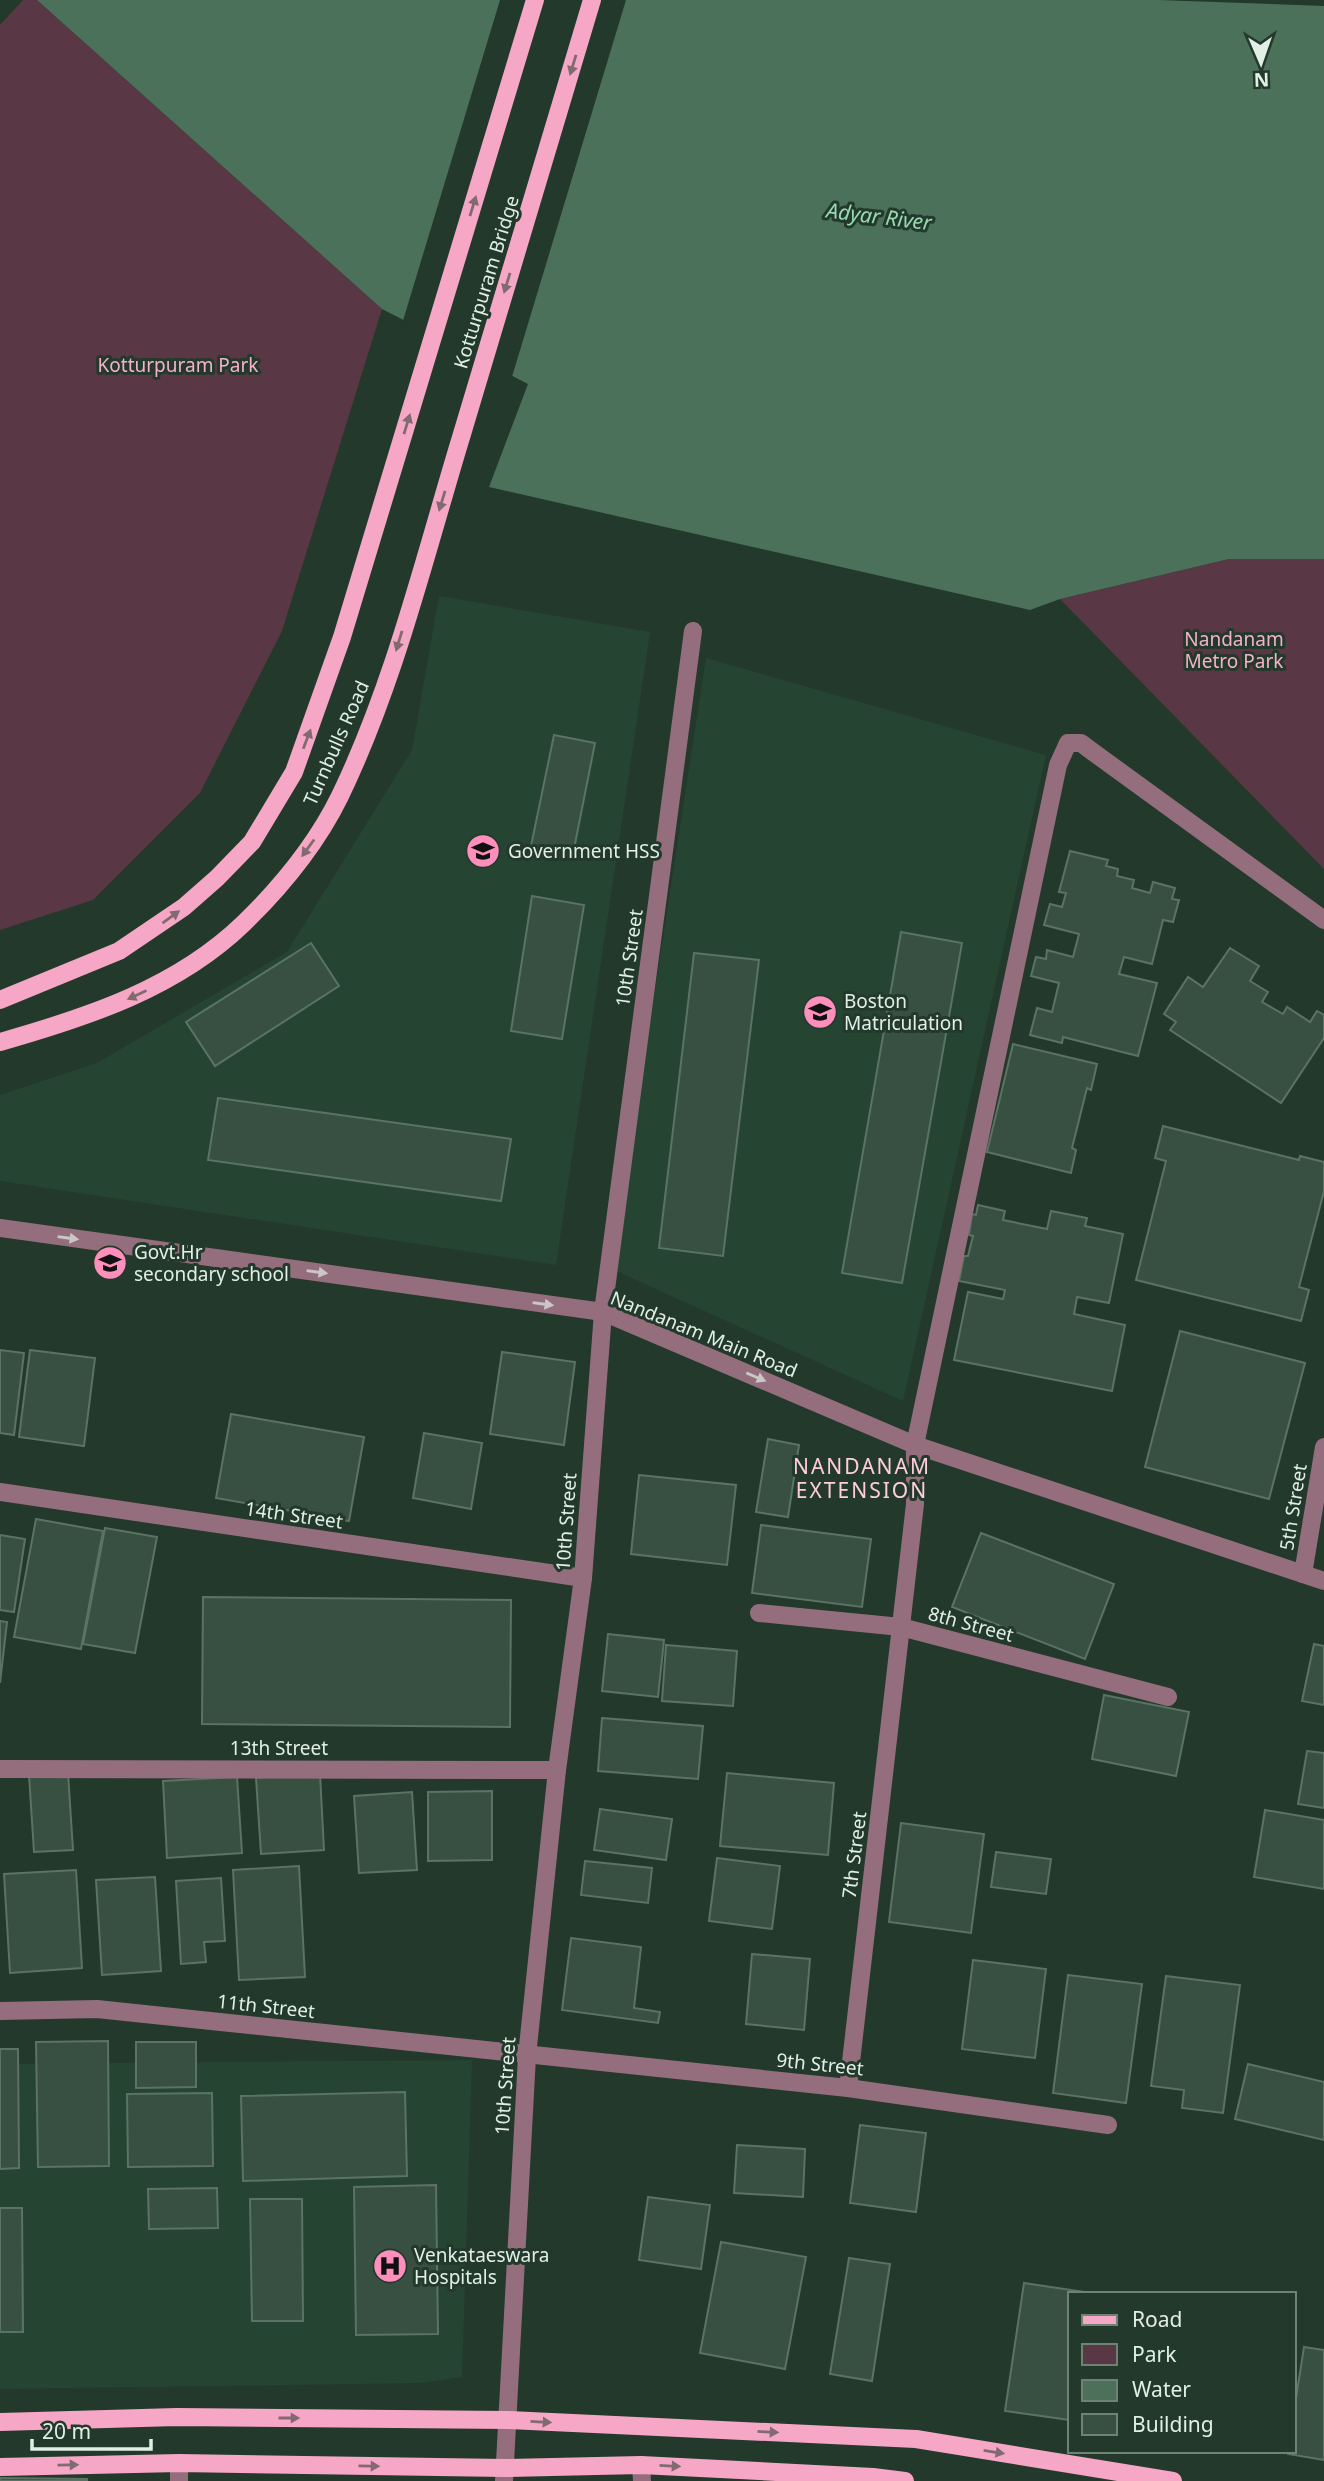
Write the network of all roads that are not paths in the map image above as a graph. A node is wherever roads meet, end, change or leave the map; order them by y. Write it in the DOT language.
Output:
graph roads {
  1 [pos="535,0"];
  2 [pos="592,0"];
  3 [pos="365,559"];
  4 [pos="419,576"];
  5 [pos="693,631"];
  6 [pos="1324,920"];
  7 [pos="0,1000"];
  8 [pos="0,1042"];
  9 [pos="0,1228"];
  10 [pos="603,1312"];
  11 [pos="915,1445"];
  12 [pos="1324,1447"];
  13 [pos="0,1492"];
  14 [pos="1303,1574"];
  15 [pos="583,1578"];
  16 [pos="1324,1581"];
  17 [pos="759,1613"];
  18 [pos="901,1627"];
  19 [pos="1168,1697"];
  20 [pos="0,1769"];
  21 [pos="557,1770"];
  22 [pos="0,2011"];
  23 [pos="527,2056"];
  24 [pos="848,2088"];
  25 [pos="1108,2125"];
  26 [pos="509,2420"];
  27 [pos="0,2422"];
  28 [pos="179,2463"];
  29 [pos="0,2467"];
  30 [pos="642,2473"];
  31 [pos="505,2475"];
  32 [pos="179,2481"];
  33 [pos="905,2481"];
  34 [pos="1173,2481"];
  3 -- 1 [label="main road, Kotturpuram Bridge, one-way"];
  2 -- 4 [label="main road, Kotturpuram Bridge, one-way"];
  7 -- 3 [label="main road, Turnbulls Road, one-way"];
  4 -- 8 [label="main road, Turnbulls Road, one-way"];
  5 -- 10 [label="street, 10th Street"];
  6 -- 11 [label="street, 7th Street"];
  9 -- 10 [label="street, Nandanam Main Road, one-way"];
  10 -- 11 [label="street, Nandanam Main Road, one-way"];
  10 -- 15 [label="street, 10th Street"];
  11 -- 14 [label="street, Nandanam Main Road"];
  11 -- 18 [label="street, 7th Street"];
  12 -- 14 [label="street, 5th Street"];
  13 -- 15 [label="street, 14th Street"];
  14 -- 16 [label="street, Nandanam Main Road"];
  15 -- 21 [label="street, 10th Street"];
  17 -- 18 [label="street, 8th Street"];
  18 -- 19 [label="street, 8th Street"];
  18 -- 24 [label="street, 7th Street"];
  20 -- 21 [label="street, 13th Street"];
  21 -- 23 [label="street, 10th Street"];
  22 -- 23 [label="street, 11th Street"];
  23 -- 24 [label="street, 9th Street"];
  23 -- 26 [label="street, 10th Street"];
  24 -- 25 [label="street, 9th Street"];
  27 -- 26 [label="main road, one-way"];
  26 -- 31 [label="street, 10th Street"];
  26 -- 34 [label="main road, one-way"];
  29 -- 28 [label="main road, one-way"];
  28 -- 31 [label="main road, one-way"];
  28 -- 32 [label="street"];
  30 -- 31 [label="main road"];
  30 -- 33 [label="main road, one-way"];
}
